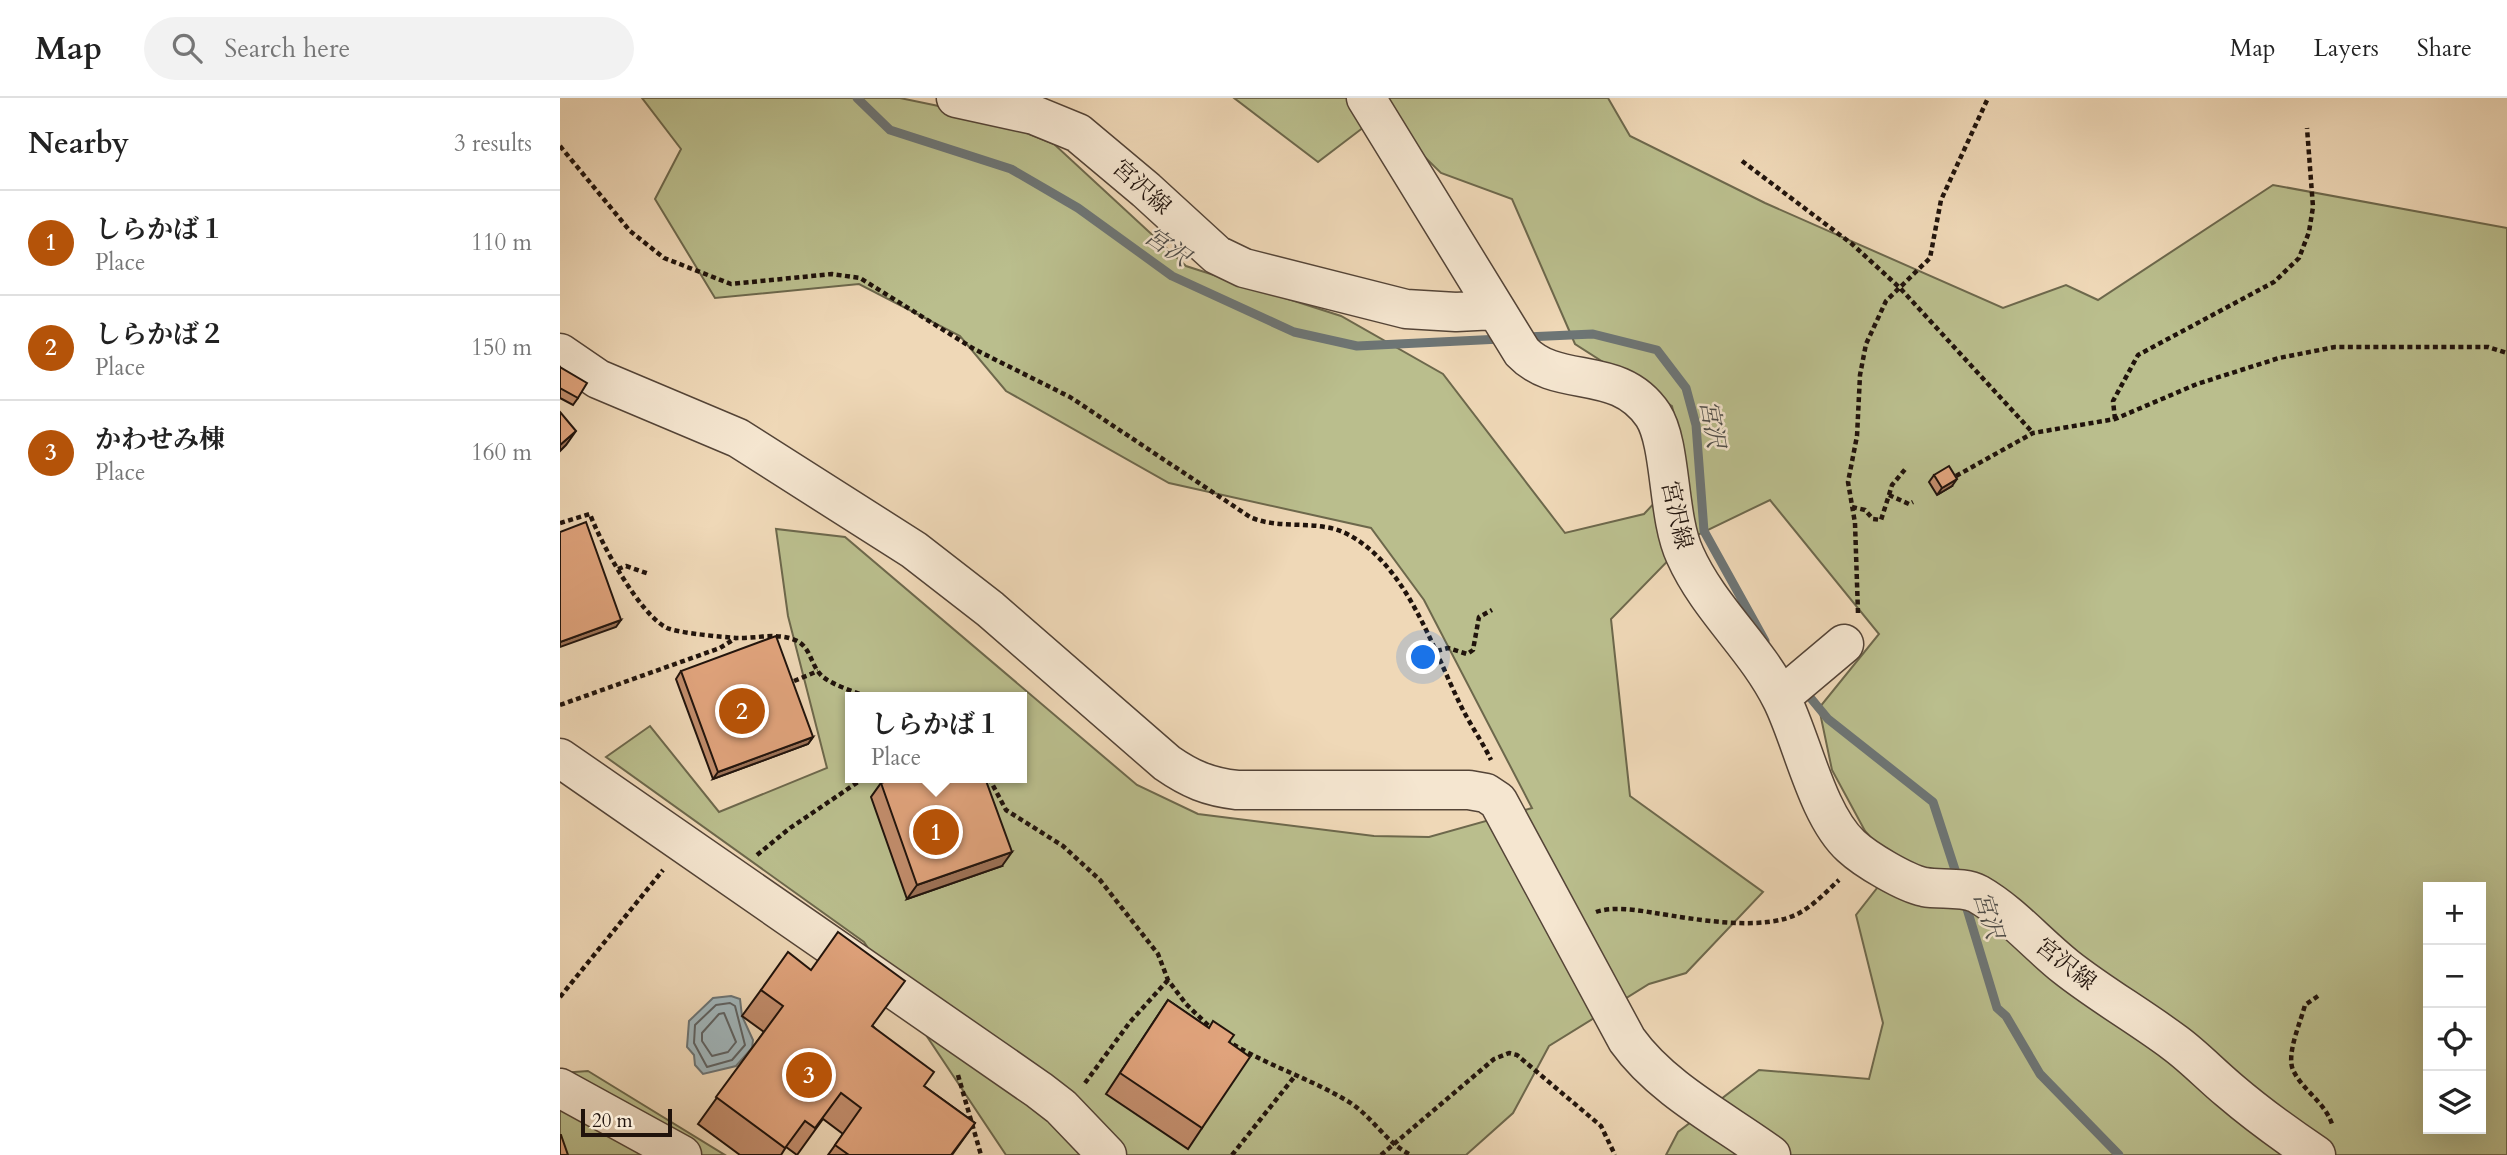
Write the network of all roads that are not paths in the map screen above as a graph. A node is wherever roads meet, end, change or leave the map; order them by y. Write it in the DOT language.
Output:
graph roads {
  1 [pos="957,98"];
  2 [pos="1366,98"];
  3 [pos="1496,310"];
  4 [pos="560,353"];
  5 [pos="1844,644"];
  6 [pos="1781,697"];
  7 [pos="560,758"];
  8 [pos="560,1088"];
  9 [pos="2325,1144"];
  10 [pos="682,1155"];
  11 [pos="1107,1155"];
  12 [pos="1771,1155"];
  1 -- 3 [label="street, 宮沢線"];
  2 -- 3 [label="street"];
  3 -- 6 [label="street, 宮沢線"];
  4 -- 12 [label="street"];
  5 -- 6 [label="street"];
  6 -- 9 [label="street, 宮沢線"];
  7 -- 11 [label="street"];
  8 -- 10 [label="street"];
}
